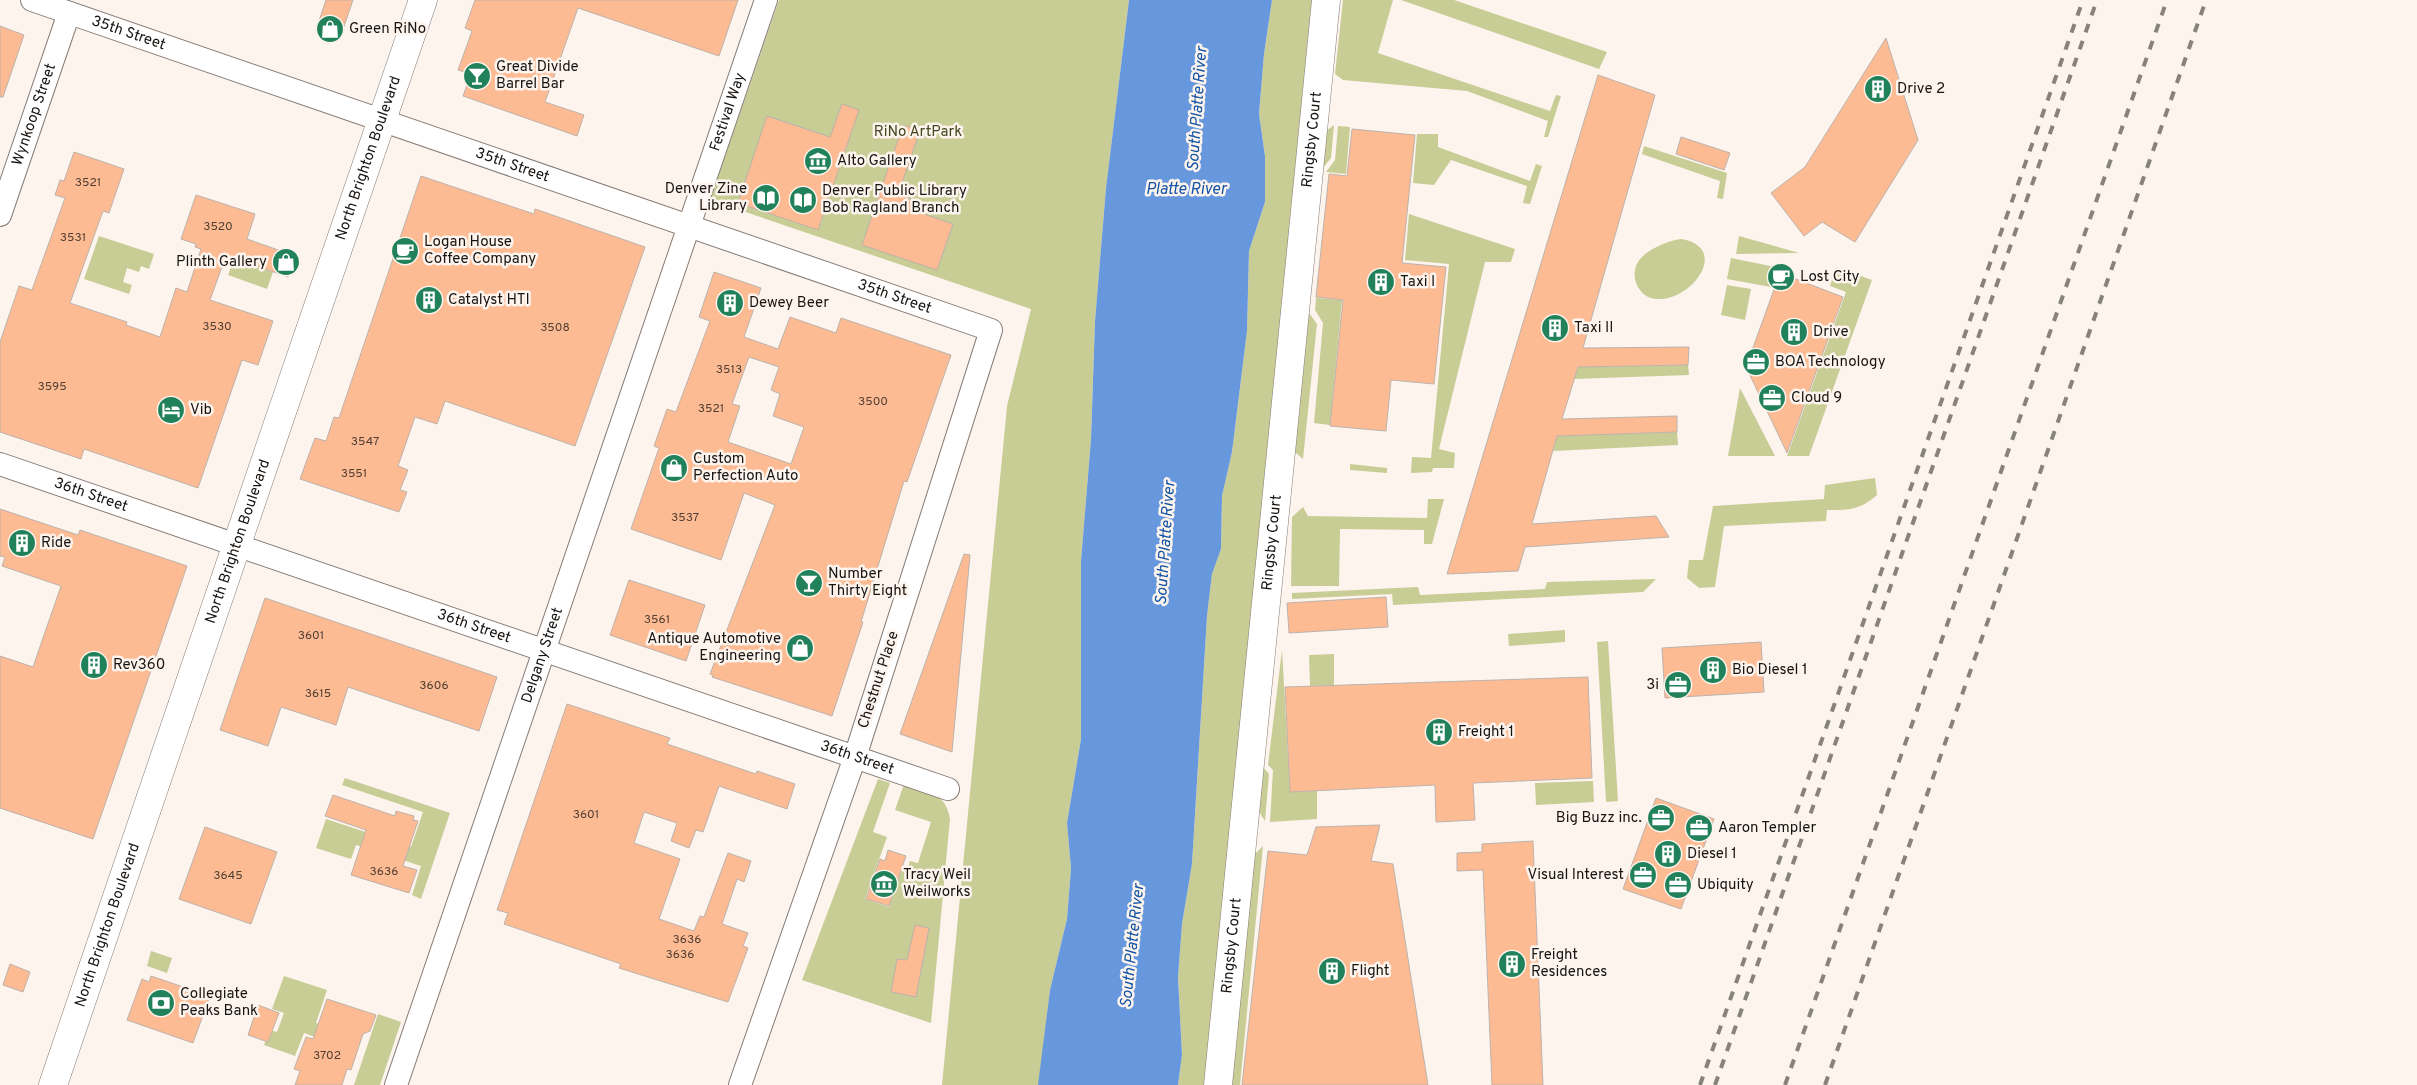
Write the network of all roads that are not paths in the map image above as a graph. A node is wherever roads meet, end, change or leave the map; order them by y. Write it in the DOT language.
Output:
graph roads {
  1 [pos="32,0"];
  2 [pos="423,0"];
  3 [pos="766,0"];
  4 [pos="1326,0"];
  5 [pos="69,13"];
  6 [pos="381,120"];
  7 [pos="0,215"];
  8 [pos="688,226"];
  9 [pos="992,330"];
  10 [pos="0,464"];
  11 [pos="235,545"];
  12 [pos="543,650"];
  13 [pos="855,757"];
  14 [pos="948,789"];
  15 [pos="53,1085"];
  16 [pos="396,1085"];
  17 [pos="740,1085"];
  18 [pos="1218,1085"];
  1 -- 5 [label="street, 35th Street"];
  2 -- 6 [label="main road, North Brighton Boulevard"];
  3 -- 8 [label="street, Festival Way"];
  4 -- 18 [label="main road, Ringsby Court"];
  5 -- 6 [label="street, 35th Street"];
  5 -- 7 [label="street, Wynkoop Street"];
  6 -- 8 [label="street, 35th Street"];
  6 -- 11 [label="main road, North Brighton Boulevard"];
  8 -- 9 [label="street, 35th Street"];
  8 -- 12 [label="street, Delgany Street"];
  9 -- 13 [label="street, Chestnut Place"];
  10 -- 11 [label="street, 36th Street"];
  11 -- 12 [label="street, 36th Street"];
  11 -- 15 [label="main road, North Brighton Boulevard"];
  12 -- 13 [label="street, 36th Street"];
  12 -- 16 [label="street, Delgany Street"];
  13 -- 14 [label="street, 36th Street"];
  13 -- 17 [label="street, Chestnut Place"];
}
